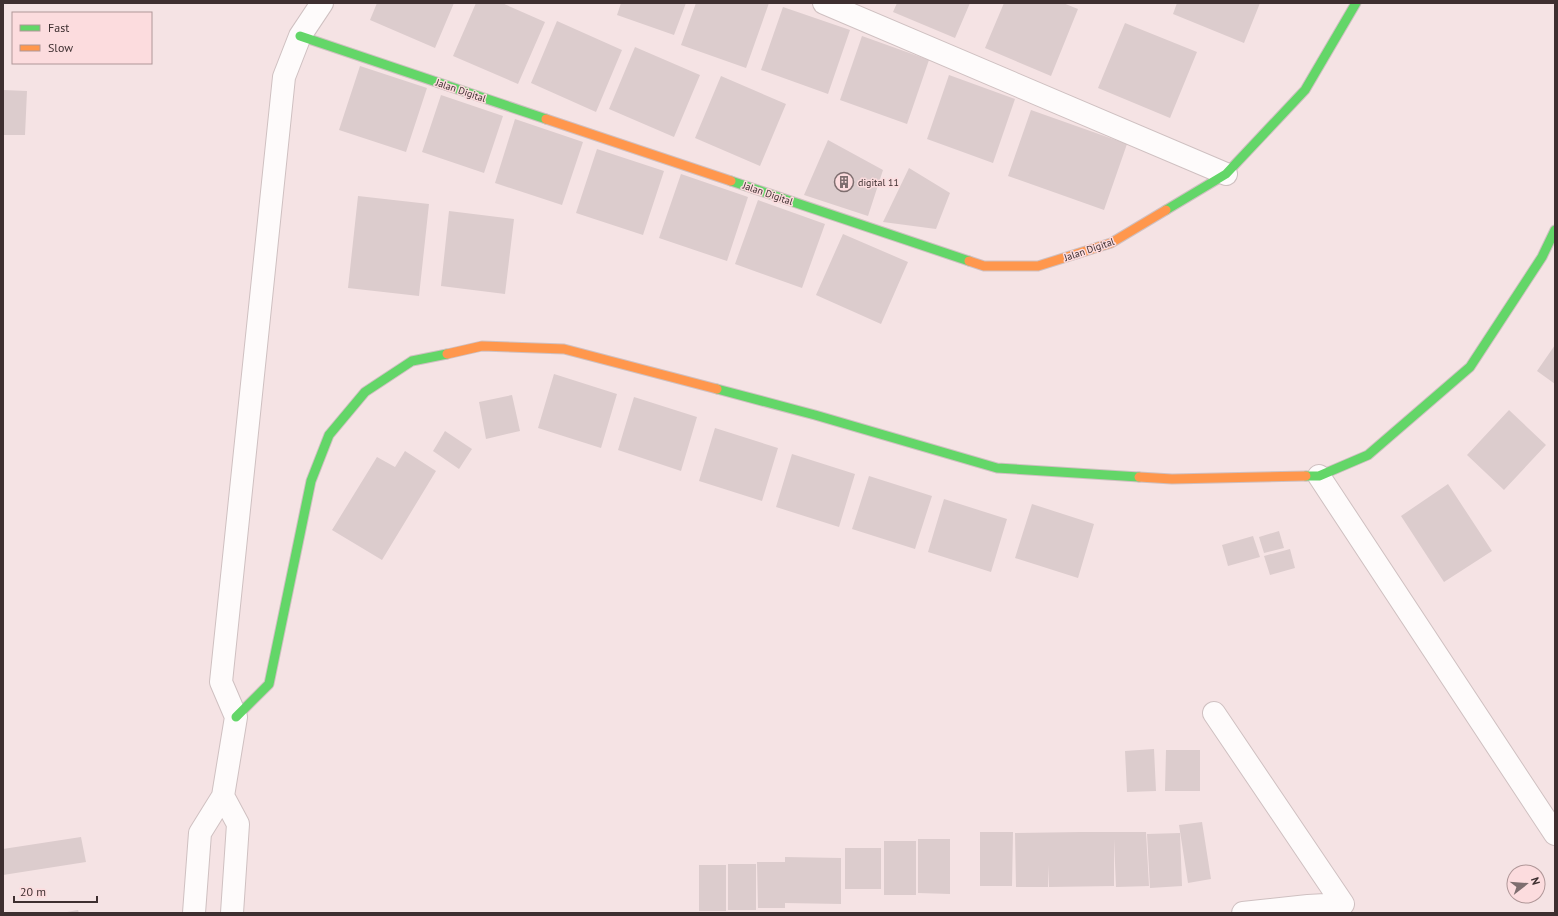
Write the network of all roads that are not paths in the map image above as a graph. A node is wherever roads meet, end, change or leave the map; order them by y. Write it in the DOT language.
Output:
graph roads {
  1 [pos="322,3"];
  2 [pos="824,3"];
  3 [pos="1356,3"];
  4 [pos="300,36"];
  5 [pos="1226,174"];
  6 [pos="1555,230"];
  7 [pos="1319,476"];
  8 [pos="1214,714"];
  9 [pos="236,717"];
  10 [pos="223,796"];
  11 [pos="1555,834"];
  12 [pos="1346,908"];
  13 [pos="194,913"];
  14 [pos="232,913"];
  15 [pos="1243,913"];
  1 -- 4 [label="street"];
  2 -- 5 [label="street"];
  3 -- 5 [label="street, Jalan Digital"];
  4 -- 5 [label="street, Jalan Digital"];
  4 -- 9 [label="street"];
  6 -- 7 [label="street"];
  7 -- 9 [label="street"];
  7 -- 11 [label="street"];
  8 -- 12 [label="street"];
  9 -- 10 [label="street"];
  10 -- 13 [label="street"];
  10 -- 14 [label="street"];
  12 -- 15 [label="street"];
}
